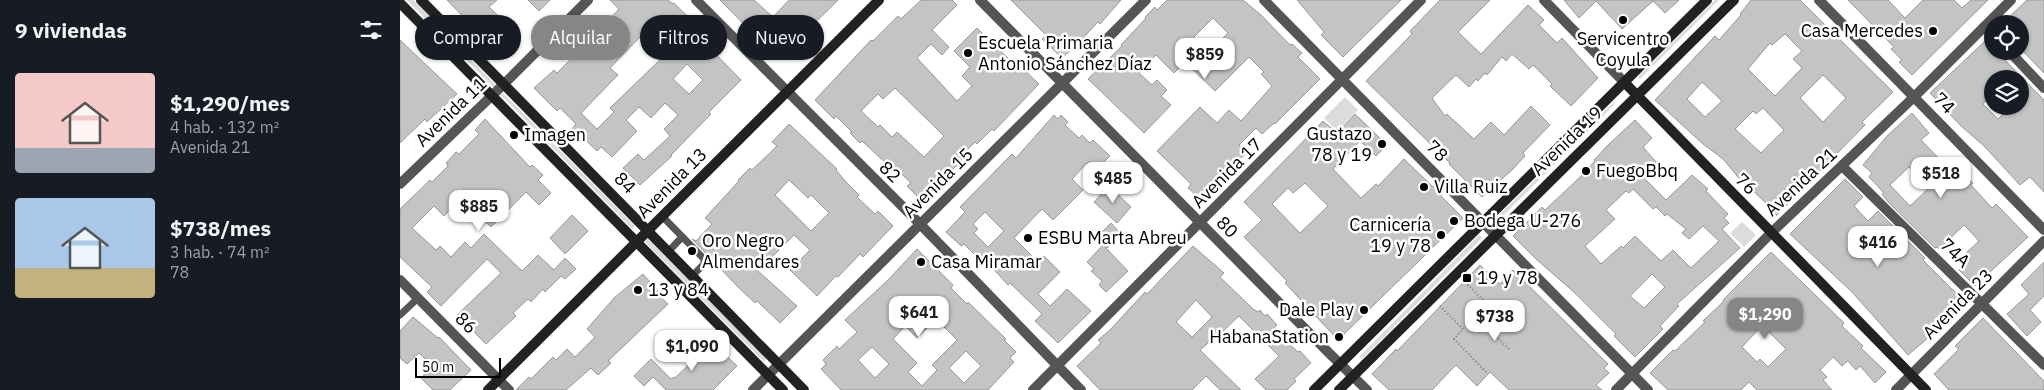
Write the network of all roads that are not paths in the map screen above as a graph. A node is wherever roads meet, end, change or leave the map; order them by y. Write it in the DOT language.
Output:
graph roads {
  1 [pos="421,0"];
  2 [pos="588,0"];
  3 [pos="696,0"];
  4 [pos="879,0"];
  5 [pos="980,0"];
  6 [pos="1146,0"];
  7 [pos="1264,0"];
  8 [pos="1421,0"];
  9 [pos="1544,0"];
  10 [pos="1707,0"];
  11 [pos="1734,0"];
  12 [pos="1819,0"];
  13 [pos="2011,0"];
  14 [pos="400,3"];
  15 [pos="1996,15"];
  16 [pos="1984,27"];
  17 [pos="2017,60"];
  18 [pos="1344,79"];
  19 [pos="1624,82"];
  20 [pos="504,84"];
  21 [pos="1062,84"];
  22 [pos="2044,88"];
  23 [pos="786,92"];
  24 [pos="491,96"];
  25 [pos="1637,96"];
  26 [pos="1915,96"];
  27 [pos="1842,166"];
  28 [pos="400,184"];
  29 [pos="662,216"];
  30 [pos="1200,222"];
  31 [pos="1484,222"];
  32 [pos="920,224"];
  33 [pos="648,230"];
  34 [pos="2044,230"];
  35 [pos="1771,233"];
  36 [pos="1496,234"];
  37 [pos="682,237"];
  38 [pos="2044,241"];
  39 [pos="636,242"];
  40 [pos="669,250"];
  41 [pos="693,275"];
  42 [pos="400,280"];
  43 [pos="418,298"];
  44 [pos="1982,303"];
  45 [pos="400,315"];
  46 [pos="778,364"];
  47 [pos="1341,364"];
  48 [pos="2044,365"];
  49 [pos="1057,366"];
  50 [pos="1632,374"];
  51 [pos="768,375"];
  52 [pos="1911,375"];
  53 [pos="1353,376"];
  54 [pos="499,379"];
  55 [pos="488,390"];
  56 [pos="510,390"];
  57 [pos="753,390"];
  58 [pos="782,390"];
  59 [pos="804,390"];
  60 [pos="1033,390"];
  61 [pos="1081,390"];
  62 [pos="1314,390"];
  63 [pos="1339,390"];
  64 [pos="1368,390"];
  65 [pos="1616,390"];
  66 [pos="1648,390"];
  67 [pos="1896,390"];
  68 [pos="1926,390"];
  1 -- 20 [label="main road, 84"];
  2 -- 20 [label="street, Avenida 11"];
  3 -- 23 [label="street, 82"];
  4 -- 23 [label="main road, Avenida 13"];
  5 -- 21 [label="street, 80"];
  6 -- 21 [label="street, Avenida 15"];
  7 -- 18 [label="street, 78"];
  8 -- 18 [label="street, Avenida 17"];
  9 -- 19 [label="street, 76"];
  10 -- 19 [label="main road, Avenida 19"];
  11 -- 25 [label="main road, Avenida 19"];
  12 -- 26 [label="street, 74"];
  13 -- 15 [label="street, Avenida 21"];
  14 -- 24 [label="main road, 84"];
  16 -- 26 [label="street, Avenida 21"];
  17 -- 22 [label="street"];
  18 -- 30 [label="street, Avenida 17"];
  18 -- 31 [label="street, 78"];
  19 -- 25 [label="main road, 76"];
  19 -- 31 [label="main road, Avenida 19"];
  20 -- 24 [label="street, Avenida 11"];
  20 -- 33 [label="main road, 84"];
  21 -- 30 [label="street, 80"];
  21 -- 32 [label="street, Avenida 15"];
  23 -- 29 [label="main road, Avenida 13"];
  23 -- 32 [label="street, 82"];
  24 -- 28 [label="street, Avenida 11"];
  24 -- 39 [label="main road, 84"];
  25 -- 35 [label="main road, 76"];
  25 -- 36 [label="main road, Avenida 19"];
  26 -- 27 [label="street, Avenida 21"];
  26 -- 34 [label="street, 74"];
  27 -- 35 [label="street, Avenida 21"];
  27 -- 44 [label="street, 74A"];
  29 -- 33 [label="main road, Avenida 13"];
  29 -- 37 [label="lane"];
  30 -- 47 [label="street, 80"];
  30 -- 49 [label="street, Avenida 17"];
  31 -- 36 [label="street, 78"];
  31 -- 47 [label="main road, Avenida 19"];
  32 -- 46 [label="street, Avenida 15"];
  32 -- 49 [label="street, 82"];
  33 -- 39 [label="main road, Avenida 13"];
  33 -- 40 [label="main road, 84"];
  35 -- 50 [label="street, Avenida 21"];
  35 -- 52 [label="main road, 76"];
  36 -- 50 [label="street, 78"];
  36 -- 53 [label="main road, Avenida 19"];
  37 -- 40 [label="lane"];
  37 -- 41 [label="lane"];
  38 -- 44 [label="street, Avenida 23"];
  39 -- 51 [label="main road, 84"];
  39 -- 54 [label="main road, Avenida 13"];
  40 -- 41 [label="main road, 84"];
  41 -- 46 [label="main road, 84"];
  42 -- 43 [label="street, 86"];
  43 -- 45 [label="lane"];
  43 -- 54 [label="street, 86"];
  44 -- 48 [label="street, 74A"];
  44 -- 52 [label="street, Avenida 23"];
  46 -- 51 [label="street, Avenida 15"];
  46 -- 59 [label="main road, 84"];
  47 -- 53 [label="street, 80"];
  47 -- 62 [label="main road, Avenida 19"];
  49 -- 60 [label="street, Avenida 17"];
  49 -- 61 [label="street, 82"];
  50 -- 65 [label="street, Avenida 21"];
  50 -- 66 [label="street, 78"];
  51 -- 57 [label="street, Avenida 15"];
  51 -- 58 [label="main road, 84"];
  52 -- 67 [label="street, Avenida 23"];
  52 -- 68 [label="main road, 76"];
  53 -- 63 [label="main road, Avenida 19"];
  53 -- 64 [label="street, 80"];
  54 -- 55 [label="main road, Avenida 13"];
  54 -- 56 [label="street, 86"];
}
